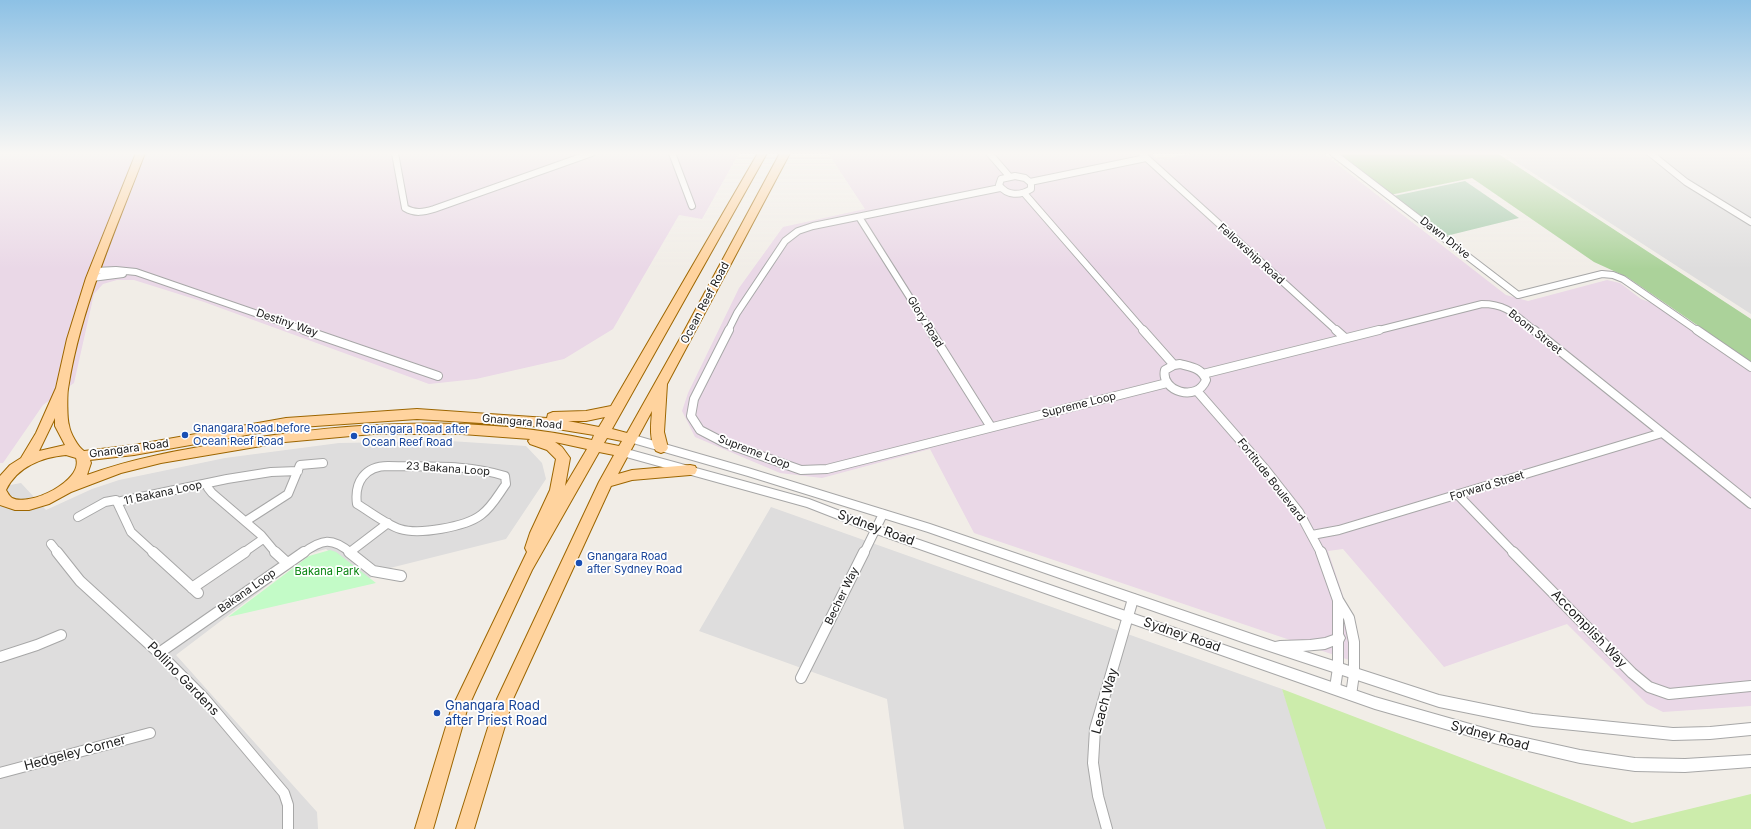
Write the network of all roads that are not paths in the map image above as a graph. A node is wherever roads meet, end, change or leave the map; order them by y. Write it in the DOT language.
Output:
graph roads {
  1 [pos="125,192"];
  2 [pos="402,192"];
  3 [pos="484,192"];
  4 [pos="687,192"];
  5 [pos="740,192"];
  6 [pos="764,192"];
  7 [pos="982,192"];
  8 [pos="1008,192"];
  9 [pos="1183,192"];
  10 [pos="1384,192"];
  11 [pos="1703,192"];
  12 [pos="1024,193"];
  13 [pos="692,206"];
  14 [pos="859,217"];
  15 [pos="1751,222"];
  16 [pos="94,274"];
  17 [pos="1345,338"];
  18 [pos="1174,365"];
  19 [pos="1751,367"];
  20 [pos="1203,374"];
  21 [pos="438,376"];
  22 [pos="662,380"];
  23 [pos="1167,383"];
  24 [pos="62,388"];
  25 [pos="1197,391"];
  26 [pos="616,410"];
  27 [pos="515,419"];
  28 [pos="991,428"];
  29 [pos="462,429"];
  30 [pos="603,432"];
  31 [pos="1662,433"];
  32 [pos="630,438"];
  33 [pos="596,446"];
  34 [pos="661,448"];
  35 [pos="623,452"];
  36 [pos="78,454"];
  37 [pos="23,463"];
  38 [pos="323,463"];
  39 [pos="690,470"];
  40 [pos="298,471"];
  41 [pos="0,472"];
  42 [pos="606,482"];
  43 [pos="208,484"];
  44 [pos="66,488"];
  45 [pos="0,489"];
  46 [pos="1458,495"];
  47 [pos="2,499"];
  48 [pos="117,502"];
  49 [pos="1751,504"];
  50 [pos="883,514"];
  51 [pos="78,517"];
  52 [pos="246,522"];
  53 [pos="388,523"];
  54 [pos="875,529"];
  55 [pos="1312,534"];
  56 [pos="263,539"];
  57 [pos="51,544"];
  58 [pos="350,552"];
  59 [pos="287,563"];
  60 [pos="526,567"];
  61 [pos="401,576"];
  62 [pos="1133,599"];
  63 [pos="1338,600"];
  64 [pos="1128,616"];
  65 [pos="61,635"];
  66 [pos="1339,638"];
  67 [pos="1272,646"];
  68 [pos="159,653"];
  69 [pos="0,657"];
  70 [pos="1338,668"];
  71 [pos="1354,674"];
  72 [pos="801,678"];
  73 [pos="1751,686"];
  74 [pos="1335,688"];
  75 [pos="1351,695"];
  76 [pos="1751,729"];
  77 [pos="150,733"];
  78 [pos="1751,761"];
  79 [pos="0,773"];
  80 [pos="423,828"];
  81 [pos="288,829"];
  82 [pos="465,829"];
  83 [pos="1107,829"];
  1 -- 16 [label="main road, Gnangara Road"];
  2 -- 3 [label="street"];
  4 -- 13 [label="street"];
  5 -- 26 [label="main road, Ocean Reef Road"];
  6 -- 22 [label="main road, Ocean Reef Road"];
  7 -- 14 [label="street, Supreme Loop"];
  8 -- 12 [label="street"];
  9 -- 17 [label="street, Fellowship Road"];
  10 -- 19 [label="street, Dawn Drive"];
  11 -- 15 [label="street"];
  12 -- 18 [label="street"];
  14 -- 28 [label="street, Glory Road"];
  14 -- 28 [label="street, Supreme Loop"];
  16 -- 21 [label="street, Destiny Way"];
  16 -- 24 [label="main road, Gnangara Road"];
  17 -- 20 [label="street, Boom Street"];
  17 -- 31 [label="street, Boom Street"];
  18 -- 20 [label="street"];
  18 -- 23 [label="street"];
  20 -- 25 [label="street"];
  22 -- 32 [label="main road, Ocean Reef Road"];
  22 -- 34 [label="main road"];
  23 -- 25 [label="street"];
  23 -- 28 [label="street, Supreme Loop"];
  24 -- 36 [label="main road, Gnangara Road"];
  24 -- 37 [label="main road, Gnangara Road"];
  25 -- 55 [label="street, Fortitude Boulevard"];
  26 -- 27 [label="main road"];
  26 -- 30 [label="main road, Ocean Reef Road"];
  27 -- 30 [label="main road, Gnangara Road"];
  27 -- 36 [label="main road, Gnangara Road"];
  29 -- 33 [label="main road, Gnangara Road"];
  29 -- 44 [label="main road, Gnangara Road"];
  29 -- 60 [label="main road"];
  30 -- 32 [label="main road, Gnangara Road"];
  30 -- 33 [label="main road, Ocean Reef Road"];
  31 -- 46 [label="street, Forward Street"];
  31 -- 49 [label="street, Boom Street"];
  32 -- 34 [label="street, Sydney Road"];
  32 -- 35 [label="main road, Ocean Reef Road"];
  33 -- 35 [label="main road, Gnangara Road"];
  33 -- 60 [label="main road"];
  34 -- 50 [label="street, Sydney Road"];
  35 -- 39 [label="street, Sydney Road"];
  35 -- 42 [label="main road"];
  36 -- 37 [label="main road"];
  36 -- 44 [label="main road"];
  37 -- 41 [label="main road"];
  37 -- 45 [label="main road"];
  38 -- 40 [label="street, 11 Bakana Loop"];
  39 -- 42 [label="main road"];
  39 -- 54 [label="street, Sydney Road"];
  40 -- 43 [label="street, 11 Bakana Loop"];
  40 -- 52 [label="street"];
  42 -- 82 [label="main road"];
  43 -- 48 [label="street, 11 Bakana Loop"];
  43 -- 52 [label="street, 11 Bakana Loop"];
  44 -- 47 [label="main road"];
  46 -- 55 [label="street, Forward Street"];
  46 -- 73 [label="street, Accomplish Way"];
  48 -- 51 [label="street, 11 Bakana Loop"];
  48 -- 56 [label="street, 11 Bakana Loop"];
  50 -- 54 [label="street, Becher Way"];
  50 -- 62 [label="street, Sydney Road"];
  52 -- 56 [label="street, 11 Bakana Loop"];
  53 -- 53 [label="street, 23 Bakana Loop"];
  53 -- 58 [label="street"];
  54 -- 64 [label="street, Sydney Road"];
  54 -- 72 [label="street, Becher Way"];
  55 -- 63 [label="street, Fortitude Boulevard"];
  56 -- 59 [label="street, 11 Bakana Loop"];
  57 -- 68 [label="street, Pollino Gardens"];
  58 -- 59 [label="street, Bakana Loop"];
  58 -- 61 [label="street, Bakana Loop"];
  59 -- 68 [label="street, Bakana Loop"];
  60 -- 80 [label="main road"];
  62 -- 64 [label="street, Leach Way"];
  62 -- 67 [label="street, Sydney Road"];
  63 -- 66 [label="street, Fortitude Boulevard"];
  63 -- 71 [label="street, Fortitude Boulevard"];
  64 -- 74 [label="street, Sydney Road"];
  64 -- 83 [label="street, Leach Way"];
  65 -- 69 [label="street"];
  66 -- 67 [label="street"];
  66 -- 70 [label="street, Fortitude Boulevard"];
  67 -- 70 [label="street, Sydney Road"];
  68 -- 81 [label="street, Pollino Gardens"];
  70 -- 71 [label="street, Sydney Road"];
  70 -- 74 [label="street, Fortitude Boulevard"];
  71 -- 75 [label="street, Fortitude Boulevard"];
  71 -- 76 [label="street, Sydney Road"];
  74 -- 75 [label="street, Sydney Road"];
  75 -- 78 [label="street, Sydney Road"];
  77 -- 79 [label="street, Hedgeley Corner"];
}
